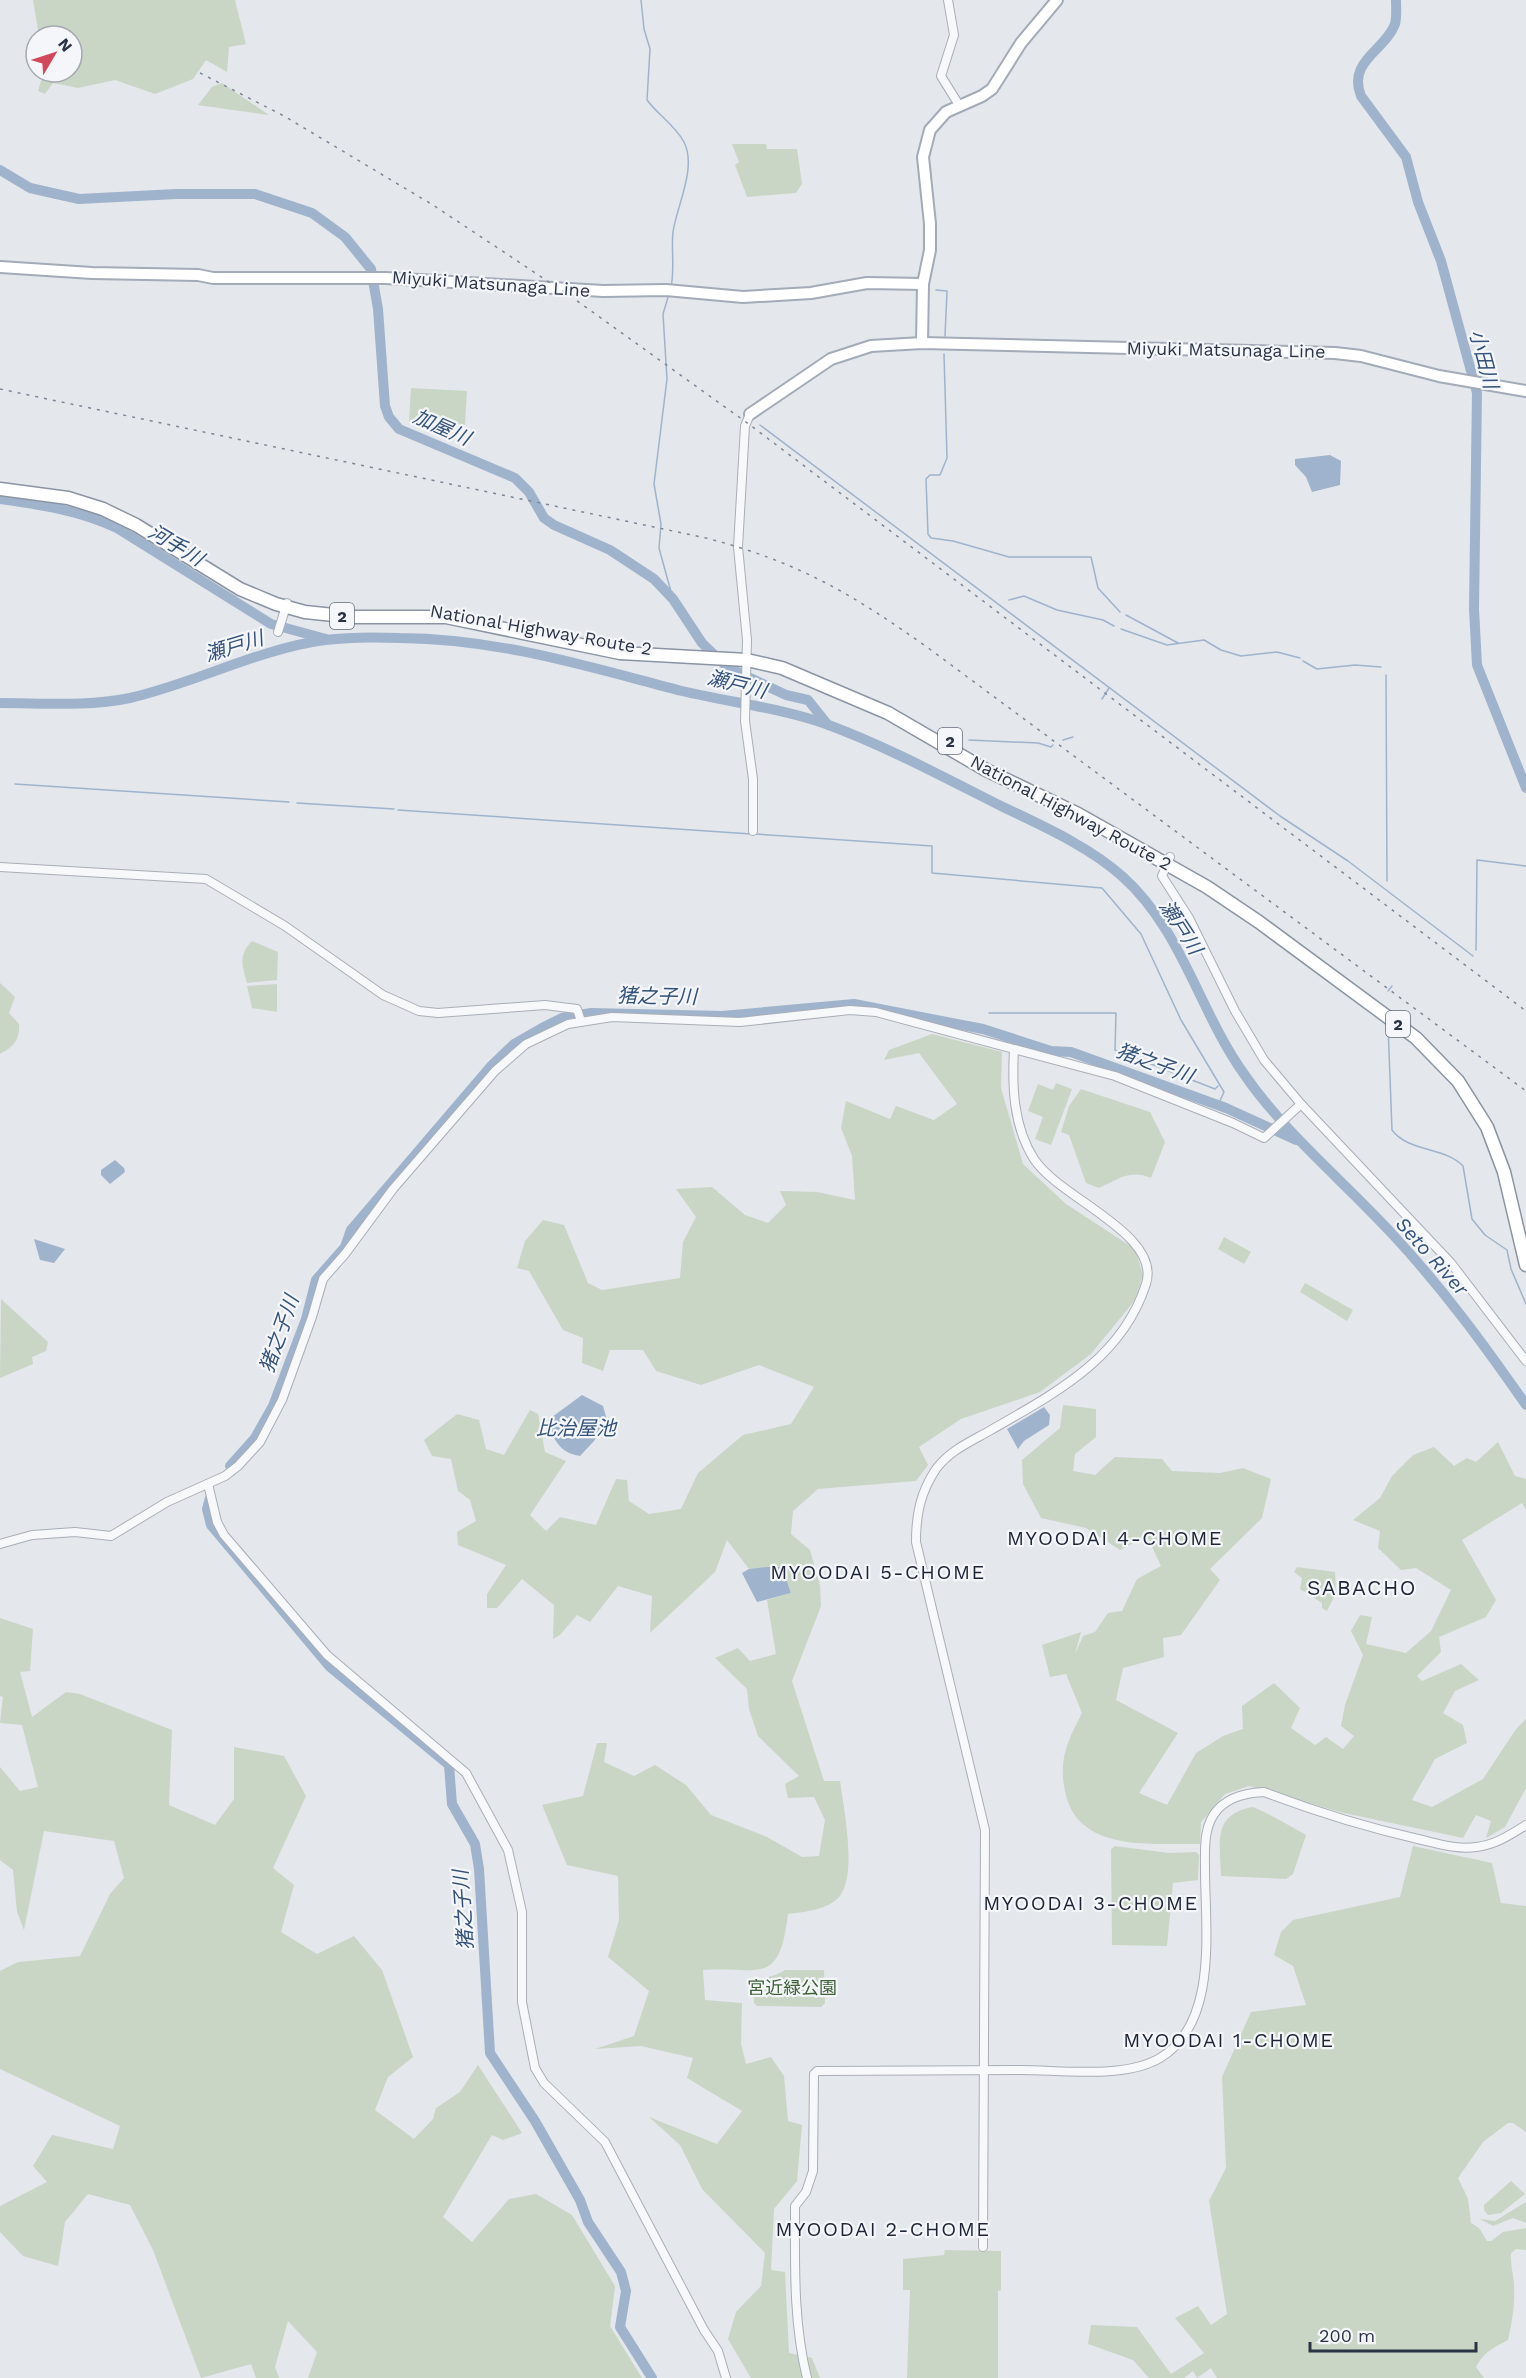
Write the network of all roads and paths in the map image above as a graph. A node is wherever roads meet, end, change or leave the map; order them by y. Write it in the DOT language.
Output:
graph roads {
  1 [pos="948,0"];
  2 [pos="1057,0"];
  3 [pos="959,105"];
  4 [pos="0,267"];
  5 [pos="923,284"];
  6 [pos="922,343"];
  7 [pos="1526,391"];
  8 [pos="750,414"];
  9 [pos="0,483"];
  10 [pos="0,489"];
  11 [pos="285,608"];
  12 [pos="279,630"];
  13 [pos="747,661"];
  14 [pos="753,831"];
  15 [pos="1168,861"];
  16 [pos="0,867"];
  17 [pos="580,1017"];
  18 [pos="1014,1048"];
  19 [pos="1300,1105"];
  20 [pos="1526,1234"];
  21 [pos="1526,1265"];
  22 [pos="1526,1361"];
  23 [pos="208,1484"];
  24 [pos="0,1544"];
  25 [pos="1526,1825"];
  26 [pos="983,2070"];
  27 [pos="983,2247"];
  28 [pos="726,2378"];
  29 [pos="807,2378"];
  1 -- 3 [label="street"];
  2 -- 3 [label="main road"];
  3 -- 5 [label="main road"];
  4 -- 5 [label="main road, Miyuki Matsunaga Line"];
  5 -- 6 [label="main road"];
  6 -- 7 [label="main road, Miyuki Matsunaga Line"];
  6 -- 8 [label="main road, Miyuki Matsunaga Line"];
  8 -- 13 [label="street"];
  9 -- 11 [label="highway, National Highway Route 2 / 2"];
  10 -- 11 [label="highway, National Highway Route 2 / 2"];
  11 -- 12 [label="street"];
  11 -- 13 [label="highway, National Highway Route 2 / 2"];
  13 -- 14 [label="street"];
  13 -- 15 [label="highway, National Highway Route 2 / 2"];
  15 -- 19 [label="street"];
  15 -- 20 [label="highway, National Highway Route 2 / 2"];
  15 -- 21 [label="highway, National Highway Route 2 / 2"];
  16 -- 17 [label="street"];
  17 -- 18 [label="street"];
  17 -- 23 [label="street"];
  18 -- 19 [label="street"];
  18 -- 26 [label="street"];
  19 -- 22 [label="street"];
  23 -- 24 [label="street"];
  23 -- 28 [label="street"];
  25 -- 26 [label="street"];
  26 -- 27 [label="street"];
  26 -- 29 [label="street"];
}
